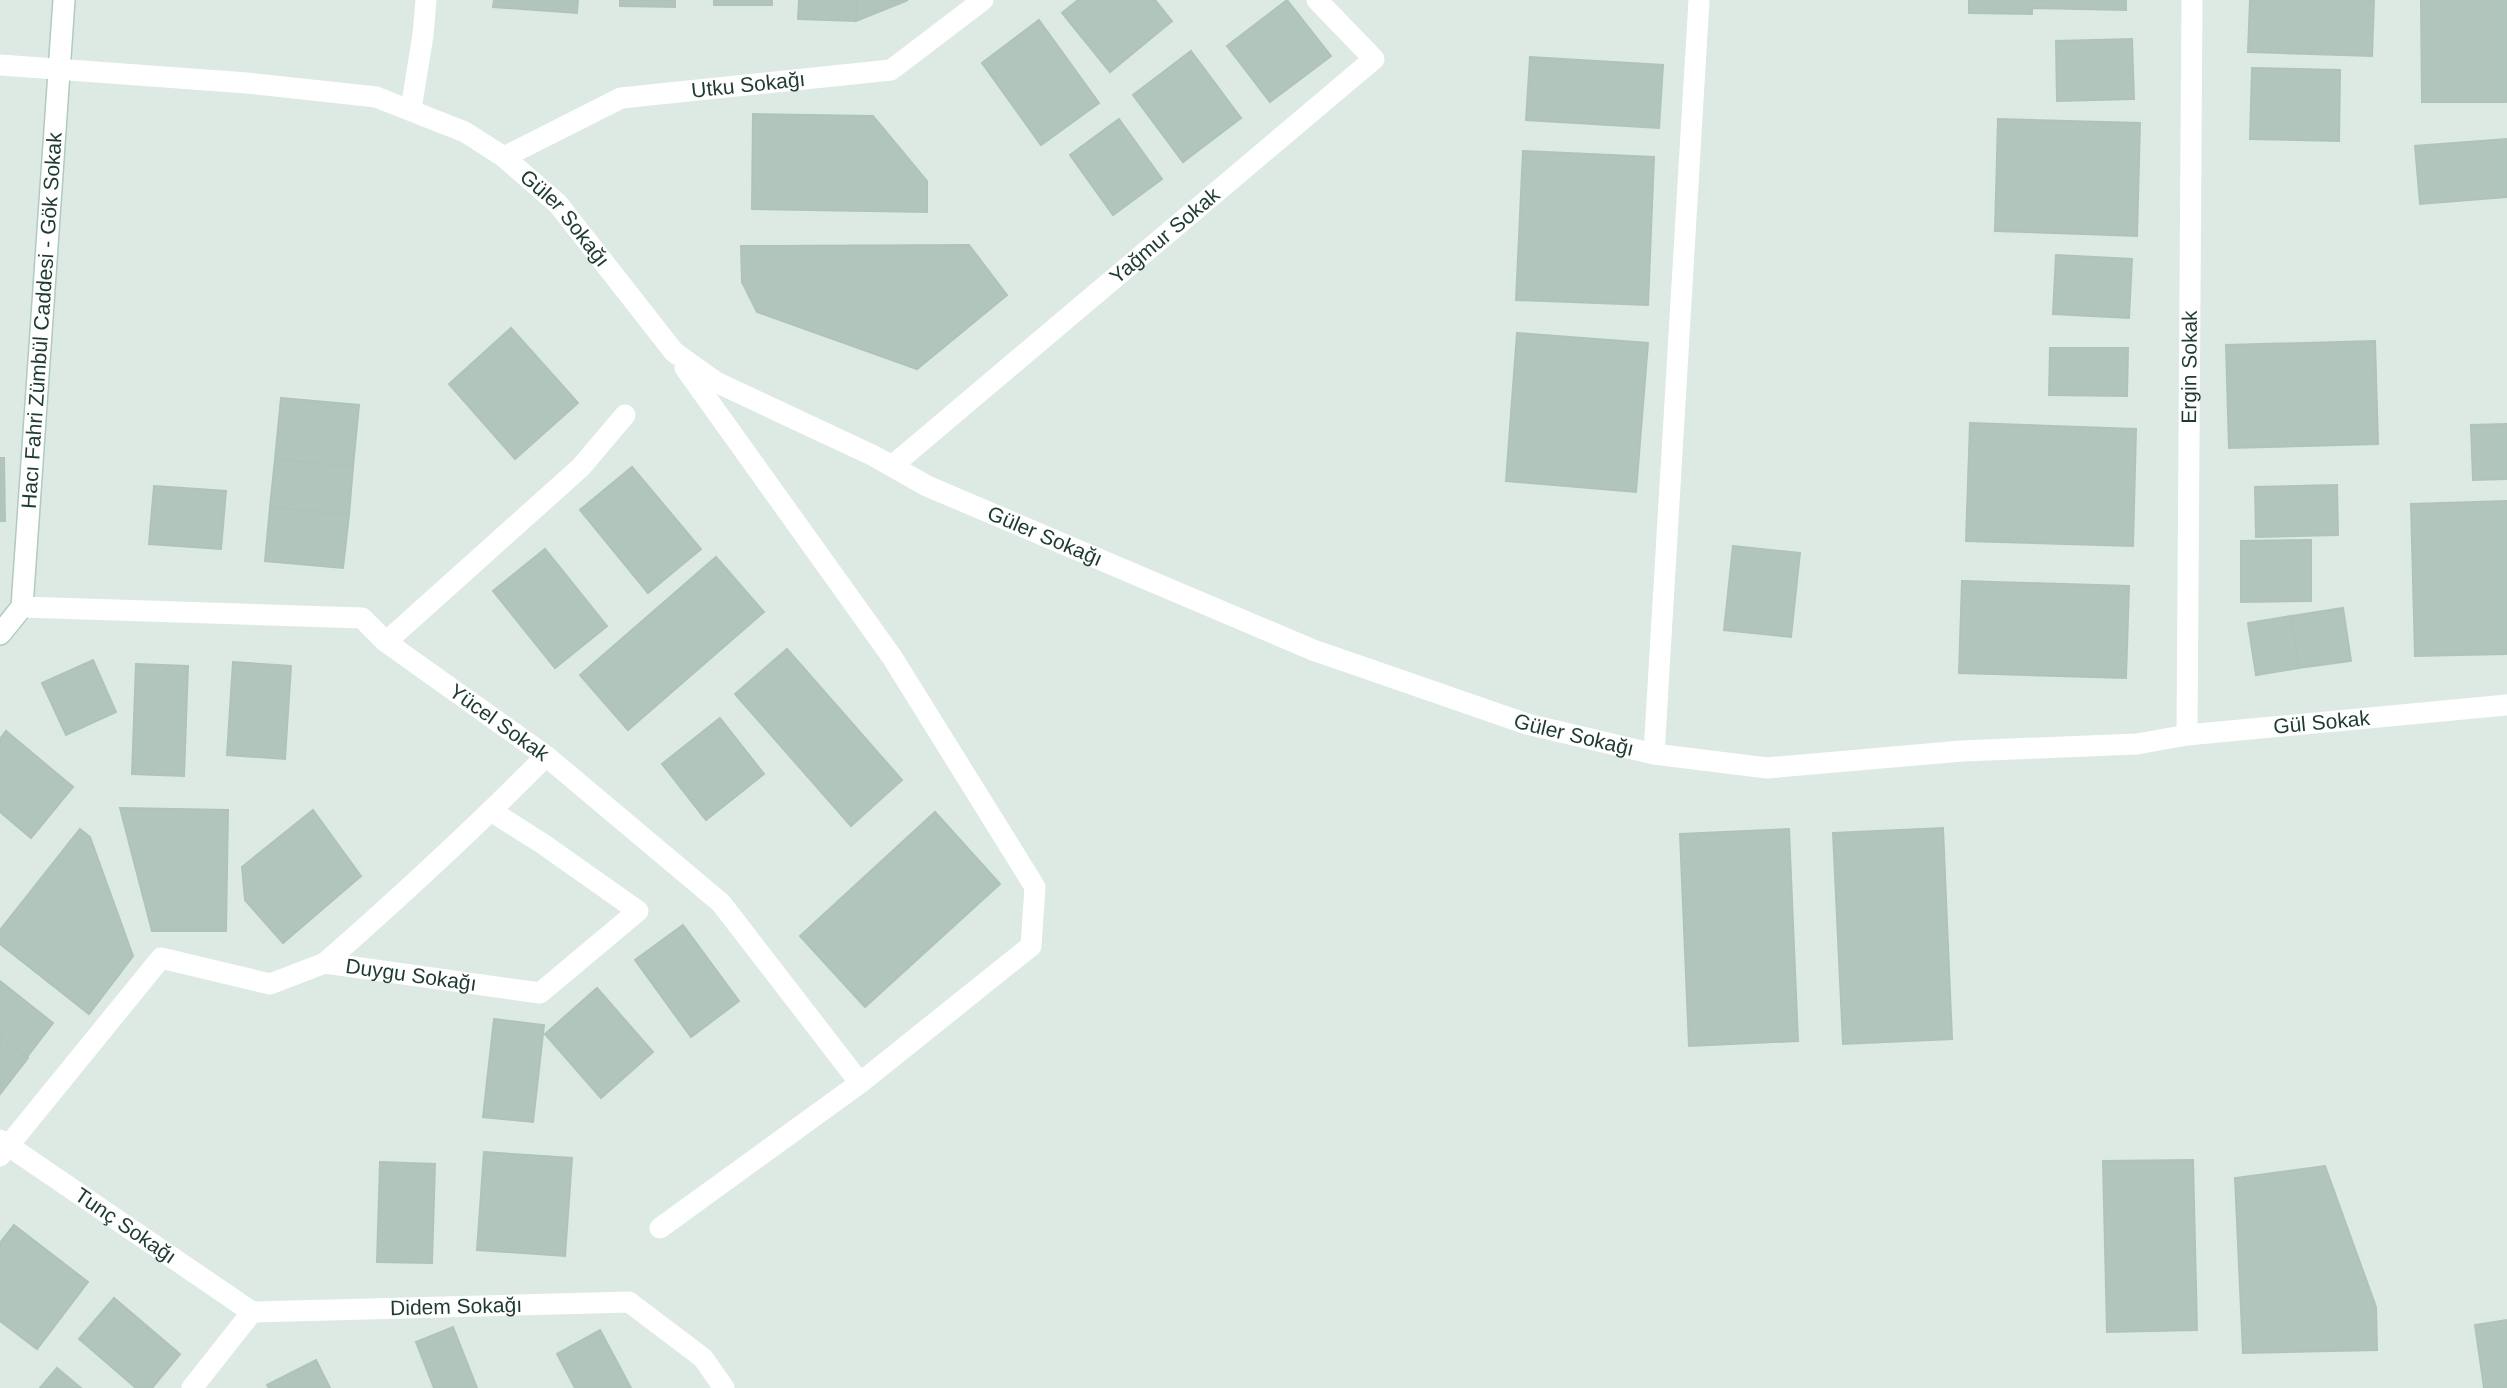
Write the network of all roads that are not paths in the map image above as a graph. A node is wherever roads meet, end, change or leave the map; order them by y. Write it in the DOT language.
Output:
graph roads {
  1 [pos="64,0"];
  2 [pos="426,0"];
  3 [pos="983,0"];
  4 [pos="1317,0"];
  5 [pos="1699,0"];
  6 [pos="2192,0"];
  7 [pos="0,65"];
  8 [pos="59,68"];
  9 [pos="411,109"];
  10 [pos="504,157"];
  11 [pos="674,352"];
  12 [pos="625,415"];
  13 [pos="892,466"];
  14 [pos="22,607"];
  15 [pos="0,634"];
  16 [pos="386,642"];
  17 [pos="2507,705"];
  18 [pos="2187,735"];
  19 [pos="2137,744"];
  20 [pos="1654,754"];
  21 [pos="546,756"];
  22 [pos="491,811"];
  23 [pos="326,963"];
  24 [pos="860,1083"];
  25 [pos="3,1147"];
  26 [pos="660,1228"];
  27 [pos="252,1312"];
  28 [pos="192,1388"];
  29 [pos="724,1388"];
  1 -- 8 [label="street, Hacı Fahri Zümbül Caddesi - Gök Sokak"];
  2 -- 9 [label="street"];
  3 -- 10 [label="street, Utku Sokağı"];
  4 -- 13 [label="street, Yağmur Sokak"];
  5 -- 20 [label="street"];
  6 -- 18 [label="street, Ergin Sokak"];
  7 -- 8 [label="street"];
  8 -- 9 [label="street, Güler Sokağı"];
  8 -- 14 [label="street, Hacı Fahri Zümbül Caddesi - Gök Sokak"];
  9 -- 10 [label="street, Güler Sokağı"];
  10 -- 11 [label="street, Güler Sokağı"];
  11 -- 13 [label="street, Güler Sokağı"];
  11 -- 24 [label="street"];
  12 -- 16 [label="street"];
  13 -- 20 [label="street, Güler Sokağı"];
  14 -- 15 [label="street"];
  14 -- 16 [label="street, Yücel Sokak"];
  16 -- 21 [label="street, Yücel Sokak"];
  17 -- 18 [label="street, Gül Sokak"];
  18 -- 19 [label="street, Gül Sokak"];
  19 -- 20 [label="street, Güler Sokağı"];
  21 -- 22 [label="street"];
  21 -- 24 [label="street, Yücel Sokak"];
  22 -- 23 [label="street"];
  22 -- 23 [label="street, Duygu Sokağı"];
  23 -- 25 [label="street, Duygu Sokağı"];
  24 -- 26 [label="street"];
  25 -- 27 [label="street, Tunç Sokağı"];
  27 -- 28 [label="street"];
  27 -- 29 [label="street, Didem Sokağı"];
}
